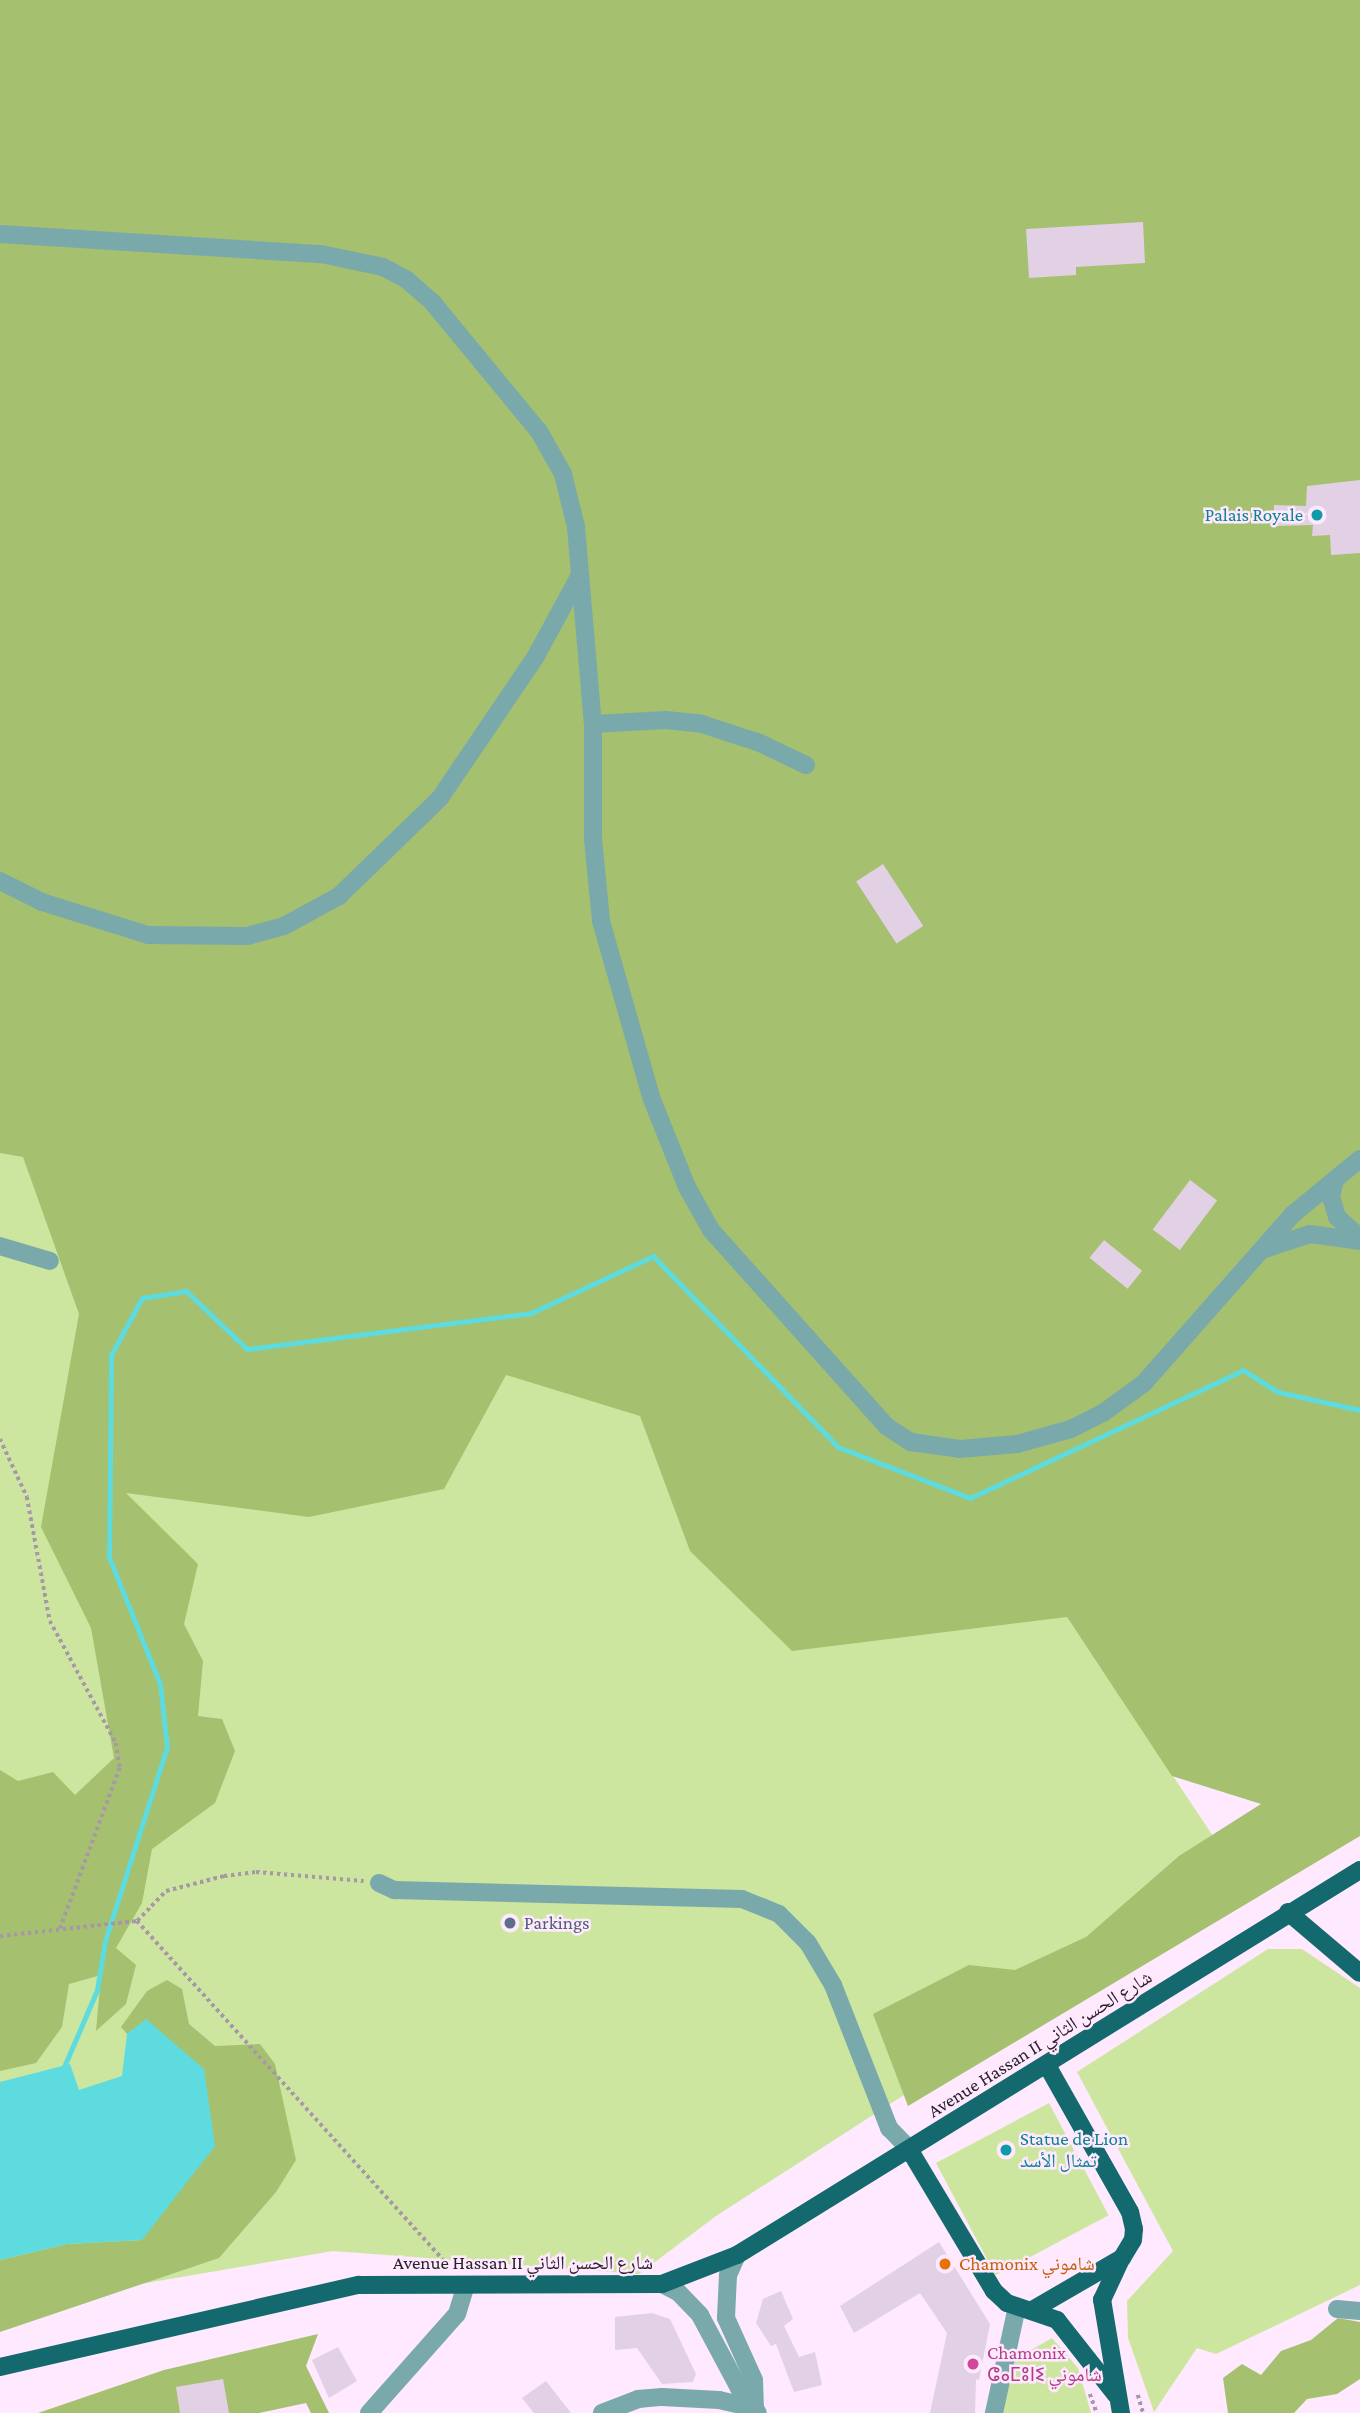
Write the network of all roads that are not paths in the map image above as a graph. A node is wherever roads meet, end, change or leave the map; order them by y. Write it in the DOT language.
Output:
graph roads {
  1 [pos="0,234"];
  2 [pos="580,575"];
  3 [pos="593,724"];
  4 [pos="806,765"];
  5 [pos="0,881"];
  6 [pos="1360,1159"];
  7 [pos="1335,1180"];
  8 [pos="1360,1239"];
  9 [pos="0,1246"];
  10 [pos="1254,1257"];
  11 [pos="50,1261"];
  12 [pos="1360,1870"];
  13 [pos="379,1883"];
  14 [pos="1288,1912"];
  15 [pos="1360,1973"];
  16 [pos="1047,2065"];
  17 [pos="909,2149"];
  18 [pos="737,2255"];
  19 [pos="1122,2258"];
  20 [pos="662,2284"];
  21 [pos="466,2285"];
  22 [pos="1026,2308"];
  23 [pos="1337,2309"];
  24 [pos="1360,2311"];
  25 [pos="0,2367"];
  26 [pos="1116,2395"];
  27 [pos="757,2411"];
  28 [pos="369,2413"];
  29 [pos="602,2413"];
  30 [pos="994,2413"];
  31 [pos="1121,2413"];
  1 -- 2 [label="street"];
  2 -- 3 [label="street"];
  2 -- 5 [label="street"];
  3 -- 4 [label="street"];
  3 -- 10 [label="street"];
  6 -- 7 [label="street"];
  7 -- 8 [label="street"];
  7 -- 10 [label="street"];
  8 -- 10 [label="street"];
  9 -- 11 [label="street"];
  12 -- 14 [label="main road, Avenue Hassan II شارع الحسن الثاني"];
  13 -- 17 [label="street"];
  14 -- 15 [label="main road"];
  14 -- 16 [label="main road, Avenue Hassan II شارع الحسن الثاني"];
  16 -- 17 [label="main road, Avenue Hassan II شارع الحسن الثاني"];
  16 -- 19 [label="main road"];
  17 -- 18 [label="main road, Avenue Hassan II شارع الحسن الثاني"];
  17 -- 22 [label="main road"];
  18 -- 20 [label="main road, Avenue Hassan II شارع الحسن الثاني"];
  18 -- 27 [label="street"];
  19 -- 22 [label="main road"];
  19 -- 26 [label="main road"];
  20 -- 21 [label="main road, Avenue Hassan II شارع الحسن الثاني"];
  20 -- 27 [label="street"];
  21 -- 25 [label="main road, Avenue Hassan II شارع الحسن الثاني"];
  21 -- 28 [label="street"];
  22 -- 26 [label="main road"];
  22 -- 30 [label="street"];
  23 -- 24 [label="street"];
  26 -- 31 [label="main road"];
  27 -- 29 [label="street"];
}
